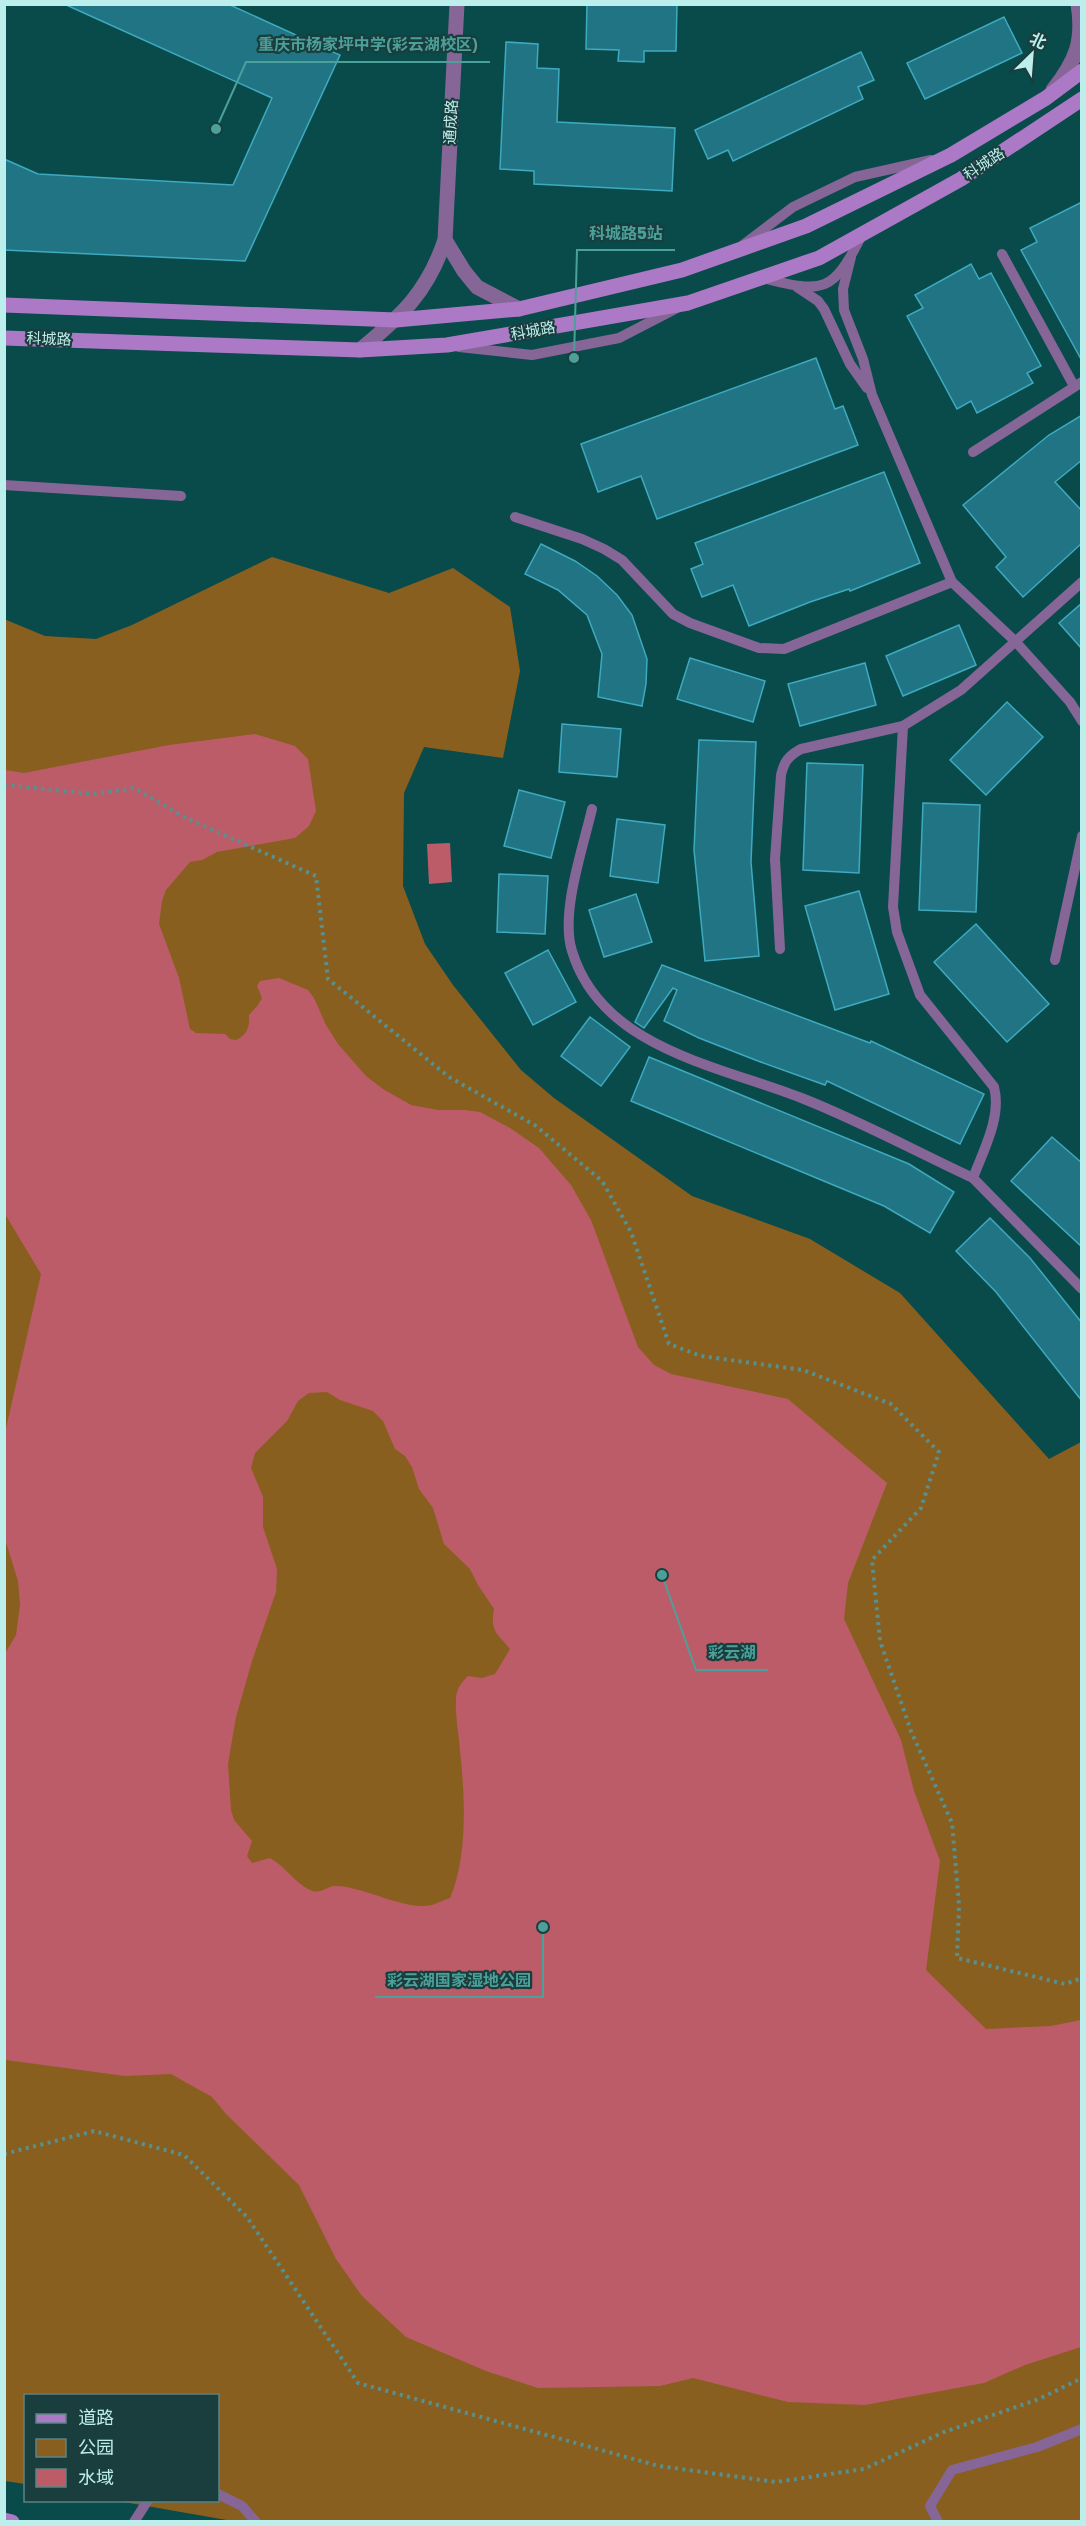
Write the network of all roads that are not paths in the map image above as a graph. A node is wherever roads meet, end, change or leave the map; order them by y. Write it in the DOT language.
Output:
graph roads {
  1 [pos="457,4"];
  2 [pos="1078,4"];
  3 [pos="1082,71"];
  4 [pos="1046,98"];
  5 [pos="1082,99"];
  6 [pos="951,155"];
  7 [pos="862,235"];
  8 [pos="445,240"];
  9 [pos="732,253"];
  10 [pos="1002,254"];
  11 [pos="851,257"];
  12 [pos="763,278"];
  13 [pos="797,287"];
  14 [pos="688,303"];
  15 [pos="4,304"];
  16 [pos="519,309"];
  17 [pos="396,320"];
  18 [pos="4,338"];
  19 [pos="447,345"];
  20 [pos="360,350"];
  21 [pos="1078,384"];
  22 [pos="872,395"];
  23 [pos="973,452"];
  24 [pos="4,486"];
  25 [pos="181,496"];
  26 [pos="515,517"];
  27 [pos="952,582"];
  28 [pos="1082,582"];
  29 [pos="1015,641"];
  30 [pos="1082,721"];
  31 [pos="903,726"];
  32 [pos="592,809"];
  33 [pos="1082,836"];
  34 [pos="780,949"];
  35 [pos="1054,960"];
  36 [pos="973,1179"];
  37 [pos="1082,1289"];
  38 [pos="1082,2428"];
  39 [pos="219,2494"];
  40 [pos="147,2502"];
  41 [pos="4,2520"];
  42 [pos="12,2522"];
  43 [pos="134,2522"];
  44 [pos="256,2522"];
  45 [pos="938,2522"];
  1 -- 8 [label="street, 通成路"];
  2 -- 4 [label="street"];
  3 -- 4 [label="main road, 科城路"];
  4 -- 6 [label="main road, 科城路"];
  5 -- 7 [label="main road, 科城路"];
  6 -- 9 [label="main road, 科城路"];
  6 -- 9 [label="lane"];
  7 -- 11 [label="lane"];
  7 -- 12 [label="main road, 科城路"];
  8 -- 16 [label="street"];
  8 -- 17 [label="street, 通成路"];
  9 -- 16 [label="main road, 科城路"];
  10 -- 21 [label="lane"];
  11 -- 13 [label="lane"];
  11 -- 22 [label="lane"];
  12 -- 13 [label="lane"];
  12 -- 14 [label="main road, 科城路"];
  13 -- 22 [label="lane"];
  14 -- 19 [label="main road, 科城路"];
  14 -- 19 [label="lane"];
  15 -- 17 [label="main road, 科城路"];
  16 -- 17 [label="main road, 科城路"];
  17 -- 20 [label="street, 通成路"];
  18 -- 20 [label="main road, 科城路"];
  19 -- 20 [label="main road, 科城路"];
  21 -- 23 [label="lane"];
  22 -- 27 [label="lane"];
  24 -- 25 [label="lane"];
  26 -- 27 [label="lane"];
  27 -- 29 [label="lane"];
  28 -- 29 [label="lane"];
  29 -- 30 [label="lane"];
  29 -- 31 [label="lane"];
  31 -- 34 [label="lane"];
  31 -- 36 [label="lane"];
  32 -- 36 [label="lane"];
  33 -- 35 [label="lane"];
  36 -- 37 [label="lane"];
  38 -- 45 [label="lane"];
  39 -- 44 [label="lane"];
  40 -- 43 [label="lane"];
  41 -- 42 [label="main road"];
}
